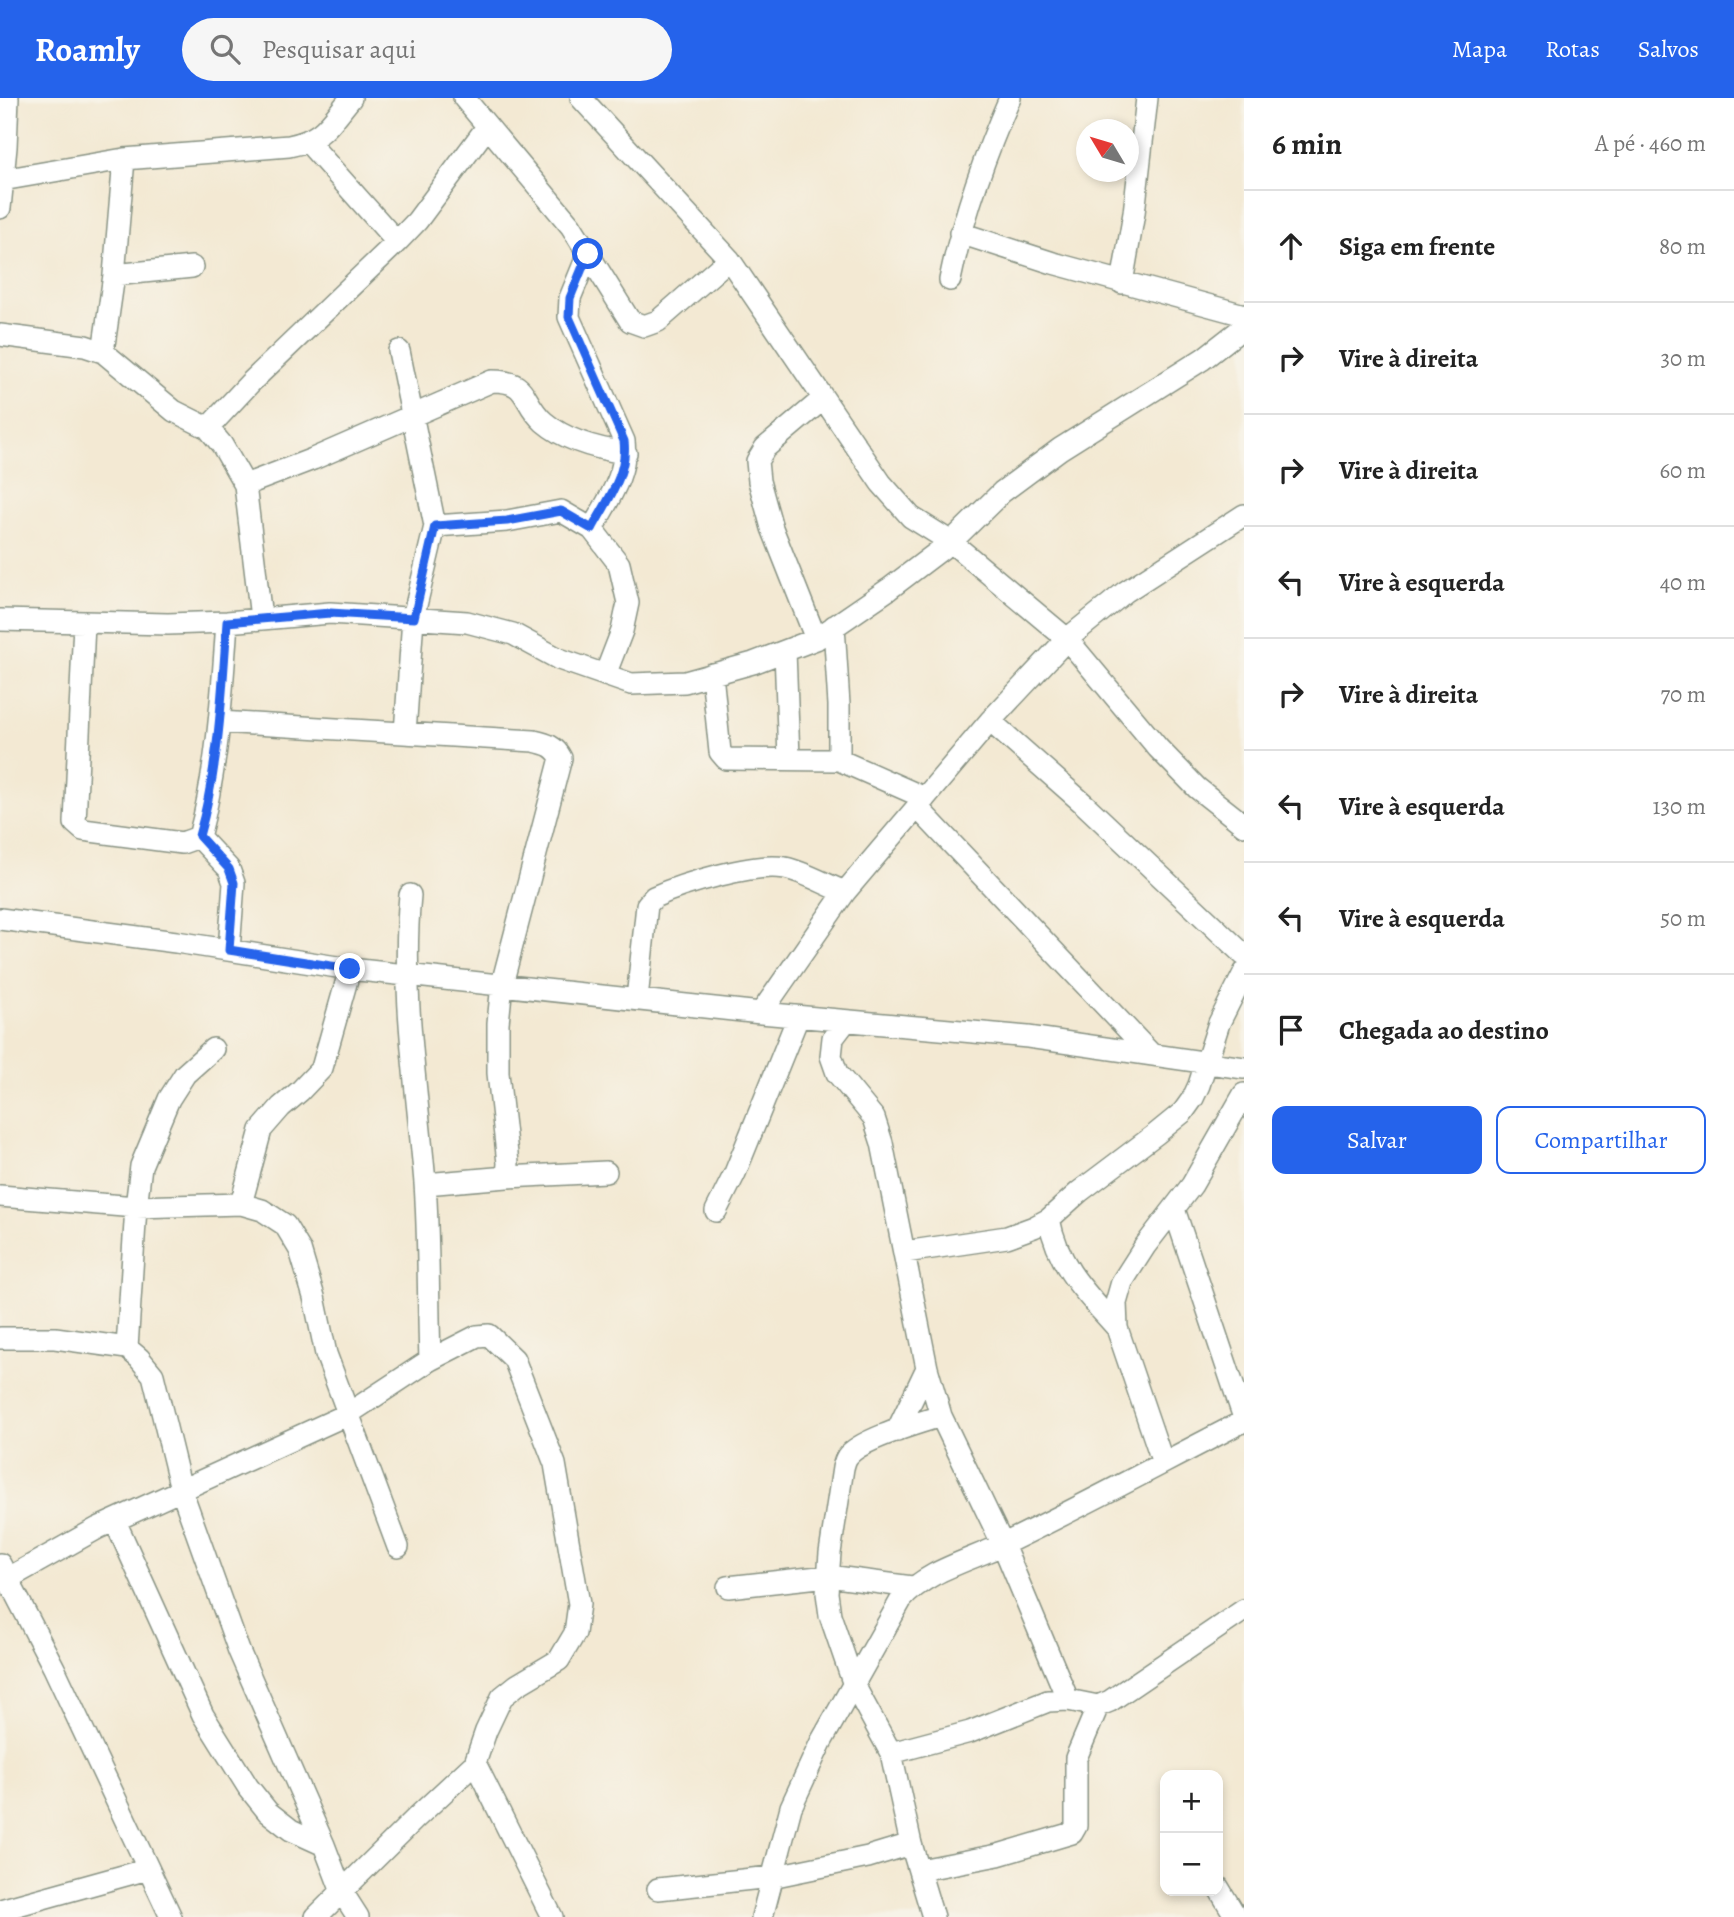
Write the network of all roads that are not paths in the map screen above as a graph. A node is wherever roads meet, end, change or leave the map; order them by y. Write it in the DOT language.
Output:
graph roads {
  1 [pos="8,98"];
  2 [pos="351,98"];
  3 [pos="464,98"];
  4 [pos="582,98"];
  5 [pos="1010,98"];
  6 [pos="1147,98"];
  7 [pos="487,127"];
  8 [pos="308,142"];
  9 [pos="3,147"];
  10 [pos="124,159"];
  11 [pos="2,180"];
  12 [pos="0,208"];
  13 [pos="960,233"];
  14 [pos="397,242"];
  15 [pos="588,254"];
  16 [pos="729,259"];
  17 [pos="192,267"];
  18 [pos="114,275"];
  19 [pos="950,280"];
  20 [pos="1122,283"];
  21 [pos="1244,315"];
  22 [pos="1244,327"];
  23 [pos="0,335"];
  24 [pos="399,351"];
  25 [pos="103,352"];
  26 [pos="823,399"];
  27 [pos="413,414"];
  28 [pos="208,428"];
  29 [pos="625,453"];
  30 [pos="245,485"];
  31 [pos="1244,514"];
  32 [pos="435,526"];
  33 [pos="592,529"];
  34 [pos="951,542"];
  35 [pos="261,618"];
  36 [pos="414,618"];
  37 [pos="0,620"];
  38 [pos="227,622"];
  39 [pos="85,623"];
  40 [pos="834,626"];
  41 [pos="816,639"];
  42 [pos="1067,639"];
  43 [pos="785,651"];
  44 [pos="712,674"];
  45 [pos="605,675"];
  46 [pos="990,721"];
  47 [pos="220,722"];
  48 [pos="405,733"];
  49 [pos="789,758"];
  50 [pos="839,760"];
  51 [pos="921,803"];
  52 [pos="1244,825"];
  53 [pos="199,836"];
  54 [pos="845,892"];
  55 [pos="410,895"];
  56 [pos="0,919"];
  57 [pos="229,950"];
  58 [pos="1244,955"];
  59 [pos="350,969"];
  60 [pos="1244,973"];
  61 [pos="408,975"];
  62 [pos="502,984"];
  63 [pos="637,999"];
  64 [pos="761,1013"];
  65 [pos="798,1017"];
  66 [pos="846,1021"];
  67 [pos="213,1049"];
  68 [pos="1151,1054"];
  69 [pos="1206,1062"];
  70 [pos="1240,1067"];
  71 [pos="1244,1087"];
  72 [pos="1244,1094"];
  73 [pos="606,1172"];
  74 [pos="507,1177"];
  75 [pos="425,1184"];
  76 [pos="0,1196"];
  77 [pos="241,1204"];
  78 [pos="136,1207"];
  79 [pos="1174,1209"];
  80 [pos="716,1211"];
  81 [pos="1049,1219"];
  82 [pos="905,1252"];
  83 [pos="1117,1328"];
  84 [pos="0,1338"];
  85 [pos="127,1348"];
  86 [pos="430,1360"];
  87 [pos="927,1368"];
  88 [pos="348,1414"];
  89 [pos="941,1416"];
  90 [pos="1244,1420"];
  91 [pos="897,1431"];
  92 [pos="1163,1463"];
  93 [pos="181,1489"];
  94 [pos="115,1521"];
  95 [pos="1003,1545"];
  96 [pos="398,1547"];
  97 [pos="4,1571"];
  98 [pos="828,1576"];
  99 [pos="728,1587"];
  100 [pos="912,1587"];
  101 [pos="1244,1610"];
  102 [pos="854,1685"];
  103 [pos="1068,1700"];
  104 [pos="1098,1706"];
  105 [pos="891,1754"];
  106 [pos="475,1763"];
  107 [pos="911,1844"];
  108 [pos="324,1846"];
  109 [pos="148,1869"];
  110 [pos="920,1870"];
  111 [pos="771,1877"];
  112 [pos="658,1889"];
  113 [pos="342,1892"];
  114 [pos="1221,1900"];
  115 [pos="0,1910"];
  116 [pos="171,1917"];
  117 [pos="316,1917"];
  118 [pos="358,1917"];
  119 [pos="552,1917"];
  120 [pos="762,1917"];
  121 [pos="933,1917"];
  122 [pos="1236,1917"];
  1 -- 9 [label="street"];
  2 -- 8 [label="street"];
  3 -- 7 [label="street"];
  4 -- 16 [label="street"];
  5 -- 13 [label="street"];
  6 -- 20 [label="street"];
  7 -- 14 [label="street"];
  7 -- 15 [label="street"];
  8 -- 10 [label="street"];
  8 -- 14 [label="street"];
  9 -- 11 [label="street"];
  10 -- 11 [label="street"];
  10 -- 18 [label="street"];
  11 -- 12 [label="street"];
  13 -- 19 [label="street"];
  13 -- 20 [label="street"];
  14 -- 28 [label="street"];
  15 -- 16 [label="street"];
  15 -- 29 [label="street"];
  16 -- 26 [label="street"];
  17 -- 18 [label="street"];
  18 -- 25 [label="street"];
  20 -- 21 [label="street"];
  22 -- 34 [label="street"];
  23 -- 25 [label="street"];
  24 -- 27 [label="street"];
  25 -- 28 [label="street"];
  26 -- 34 [label="street"];
  26 -- 41 [label="street"];
  27 -- 29 [label="street"];
  27 -- 30 [label="street"];
  27 -- 32 [label="street"];
  28 -- 30 [label="street"];
  29 -- 33 [label="street"];
  30 -- 35 [label="street"];
  31 -- 42 [label="street"];
  32 -- 33 [label="street"];
  32 -- 36 [label="street"];
  33 -- 45 [label="street"];
  34 -- 40 [label="street"];
  34 -- 42 [label="street"];
  35 -- 36 [label="street"];
  35 -- 38 [label="street"];
  36 -- 45 [label="street"];
  36 -- 48 [label="street"];
  37 -- 39 [label="street"];
  38 -- 39 [label="street"];
  38 -- 47 [label="street"];
  39 -- 53 [label="street"];
  40 -- 41 [label="street"];
  40 -- 50 [label="street"];
  41 -- 43 [label="street"];
  42 -- 46 [label="street"];
  42 -- 52 [label="street"];
  43 -- 44 [label="street"];
  43 -- 49 [label="street"];
  44 -- 45 [label="street"];
  44 -- 49 [label="street"];
  46 -- 51 [label="street"];
  46 -- 58 [label="street"];
  47 -- 48 [label="street"];
  47 -- 53 [label="street"];
  48 -- 62 [label="street"];
  49 -- 50 [label="street"];
  50 -- 51 [label="street"];
  51 -- 54 [label="street"];
  51 -- 68 [label="street"];
  53 -- 57 [label="street"];
  54 -- 63 [label="street"];
  54 -- 64 [label="street"];
  55 -- 61 [label="street"];
  56 -- 57 [label="street"];
  57 -- 59 [label="street"];
  59 -- 61 [label="street"];
  59 -- 77 [label="street"];
  60 -- 69 [label="street"];
  61 -- 62 [label="street"];
  61 -- 75 [label="street"];
  62 -- 63 [label="street"];
  62 -- 74 [label="street"];
  63 -- 64 [label="street"];
  64 -- 65 [label="street"];
  65 -- 66 [label="street"];
  65 -- 80 [label="street"];
  66 -- 68 [label="street"];
  66 -- 82 [label="street"];
  67 -- 78 [label="street"];
  68 -- 69 [label="street"];
  69 -- 70 [label="street"];
  69 -- 81 [label="street"];
  70 -- 71 [label="street"];
  72 -- 79 [label="street"];
  73 -- 74 [label="street"];
  74 -- 75 [label="street"];
  75 -- 86 [label="street"];
  76 -- 78 [label="street"];
  77 -- 78 [label="street"];
  77 -- 88 [label="street"];
  78 -- 85 [label="street"];
  79 -- 83 [label="street"];
  79 -- 90 [label="street"];
  81 -- 82 [label="street"];
  81 -- 83 [label="street"];
  82 -- 87 [label="street"];
  83 -- 92 [label="street"];
  84 -- 85 [label="street"];
  85 -- 93 [label="street"];
  86 -- 88 [label="street"];
  86 -- 106 [label="street"];
  87 -- 89 [label="street"];
  87 -- 91 [label="street"];
  88 -- 93 [label="street"];
  88 -- 96 [label="street"];
  89 -- 91 [label="street"];
  89 -- 95 [label="street"];
  90 -- 92 [label="street"];
  91 -- 98 [label="street"];
  92 -- 95 [label="street"];
  93 -- 94 [label="street"];
  93 -- 108 [label="street"];
  94 -- 97 [label="street"];
  94 -- 108 [label="street"];
  95 -- 100 [label="street"];
  95 -- 103 [label="street"];
  97 -- 109 [label="street"];
  98 -- 99 [label="street"];
  98 -- 100 [label="street"];
  98 -- 102 [label="street"];
  100 -- 102 [label="street"];
  101 -- 104 [label="street"];
  102 -- 105 [label="street"];
  102 -- 111 [label="street"];
  103 -- 104 [label="street"];
  103 -- 105 [label="street"];
  104 -- 110 [label="street"];
  105 -- 107 [label="street"];
  106 -- 113 [label="street"];
  106 -- 119 [label="street"];
  107 -- 110 [label="street"];
  107 -- 111 [label="street"];
  108 -- 113 [label="street"];
  109 -- 115 [label="street"];
  109 -- 116 [label="street"];
  110 -- 121 [label="street"];
  111 -- 112 [label="street"];
  111 -- 120 [label="street"];
  113 -- 117 [label="street"];
  113 -- 118 [label="street"];
  114 -- 122 [label="street"];
}
